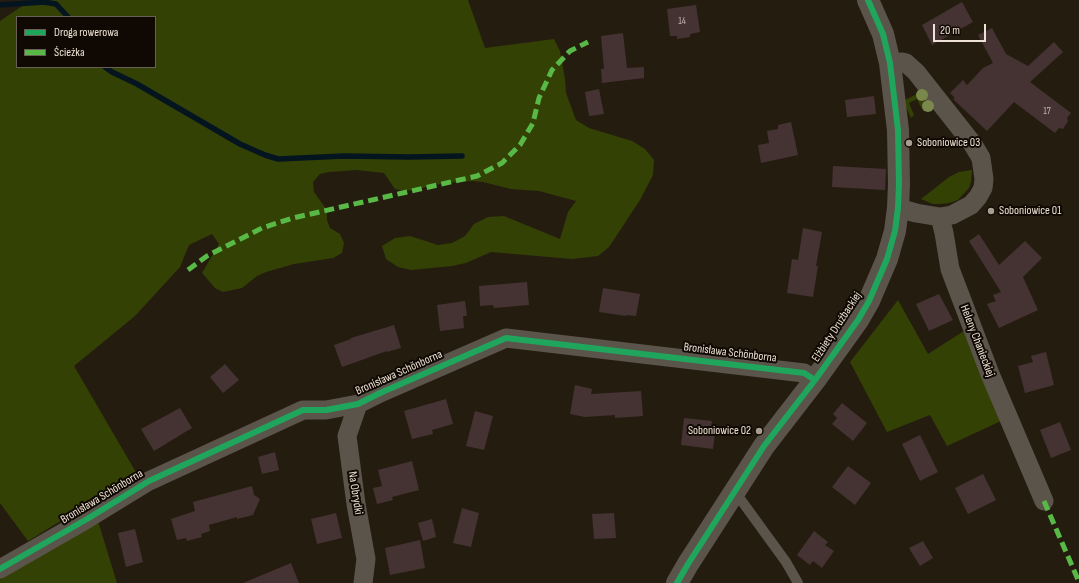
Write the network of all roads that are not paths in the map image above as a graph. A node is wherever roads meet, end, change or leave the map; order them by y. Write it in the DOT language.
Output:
graph roads {
  1 [pos="868,0"];
  2 [pos="890,63"];
  3 [pos="898,208"];
  4 [pos="940,217"];
  5 [pos="815,380"];
  6 [pos="358,404"];
  7 [pos="733,493"];
  8 [pos="1044,501"];
  9 [pos="0,569"];
  10 [pos="363,583"];
  11 [pos="677,583"];
  12 [pos="798,583"];
  1 -- 2 [label="street, Elżbiety Drużbackiej"];
  2 -- 3 [label="street, Elżbiety Drużbackiej"];
  2 -- 4 [label="street"];
  3 -- 4 [label="street"];
  3 -- 5 [label="street, Elżbiety Drużbackiej"];
  4 -- 8 [label="street, Heleny Chanieckiej"];
  5 -- 6 [label="street, Bronisława Schönborna"];
  5 -- 7 [label="street, Elżbiety Drużbackiej"];
  6 -- 9 [label="street, Bronisława Schönborna"];
  6 -- 10 [label="street, Na Obrydki"];
  7 -- 11 [label="street, Elżbiety Drużbackiej"];
  7 -- 12 [label="lane"];
}
